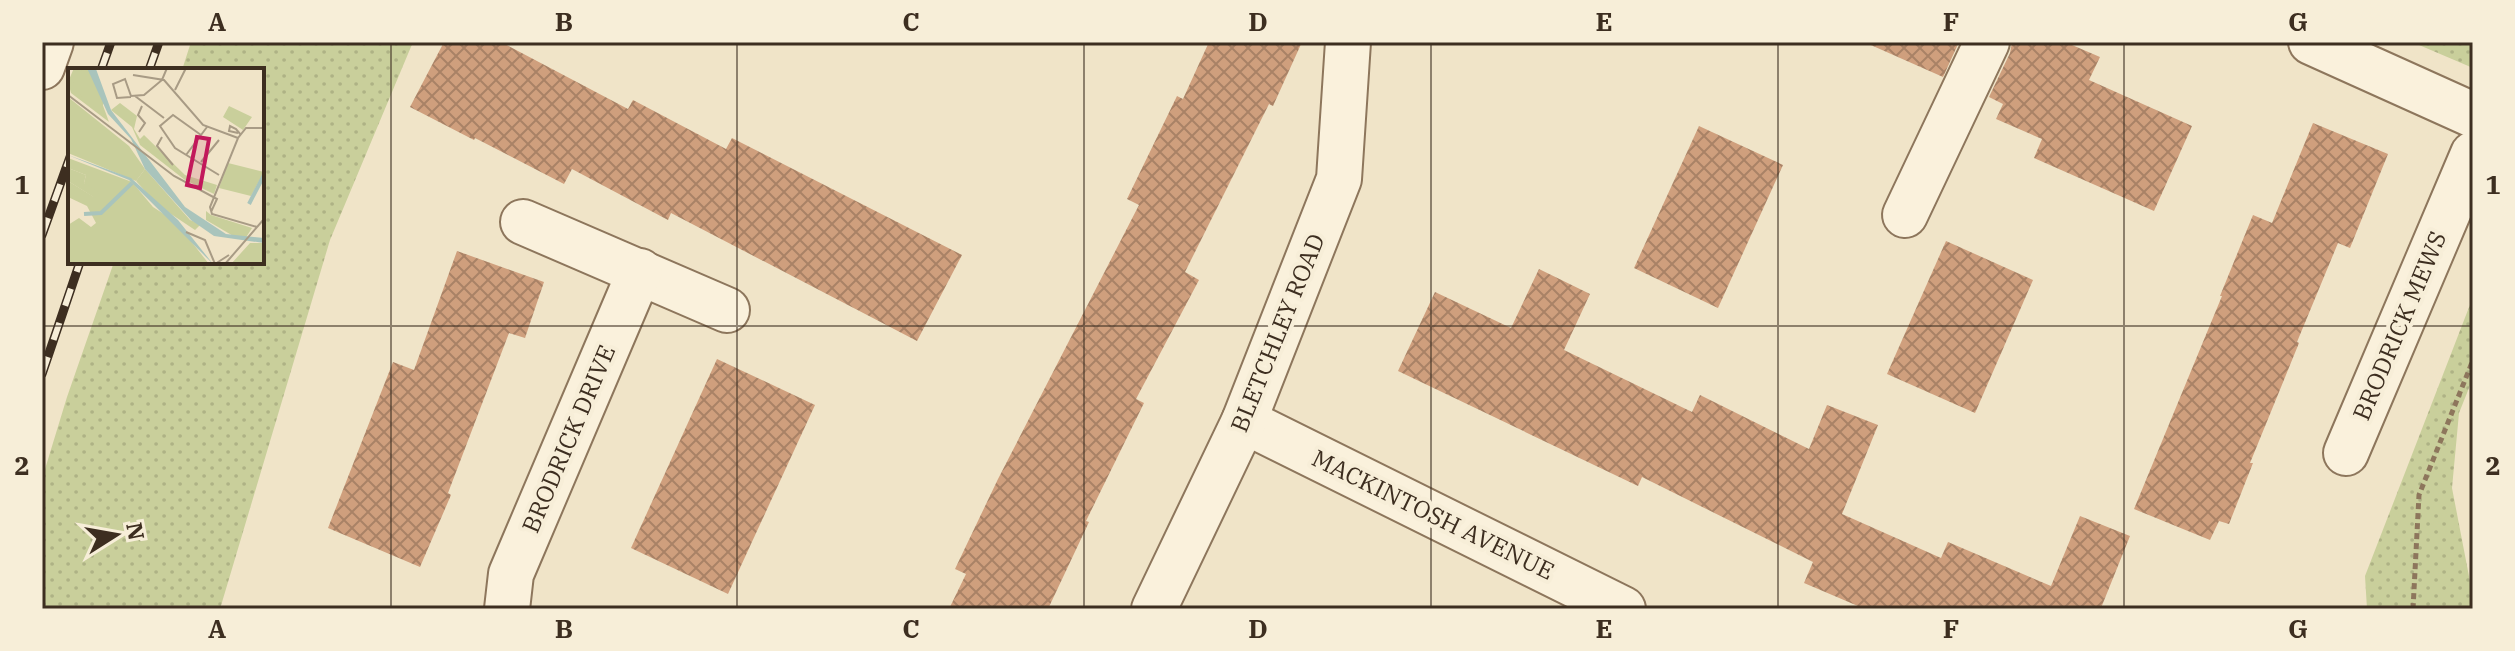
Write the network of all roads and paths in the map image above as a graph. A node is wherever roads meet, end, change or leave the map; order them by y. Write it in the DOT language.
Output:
graph roads {
  1 [pos="51,42"];
  2 [pos="1348,42"];
  3 [pos="1987,42"];
  4 [pos="2311,42"];
  5 [pos="42,67"];
  6 [pos="2473,115"];
  7 [pos="2473,154"];
  8 [pos="1905,215"];
  9 [pos="523,222"];
  10 [pos="640,271"];
  11 [pos="727,310"];
  12 [pos="2473,360"];
  13 [pos="1244,421"];
  14 [pos="2346,453"];
  15 [pos="507,609"];
  16 [pos="1154,609"];
  17 [pos="1623,609"];
  18 [pos="2413,609"];
  1 -- 5 [label="street"];
  2 -- 13 [label="street, BLETCHLEY ROAD"];
  3 -- 8 [label="street"];
  4 -- 6 [label="street"];
  7 -- 14 [label="street, BRODRICK MEWS"];
  9 -- 10 [label="street"];
  10 -- 11 [label="street"];
  10 -- 15 [label="street, BRODRICK DRIVE"];
  12 -- 18 [label="path"];
  13 -- 16 [label="street, BLETCHLEY ROAD"];
  13 -- 17 [label="street, MACKINTOSH AVENUE"];
}
